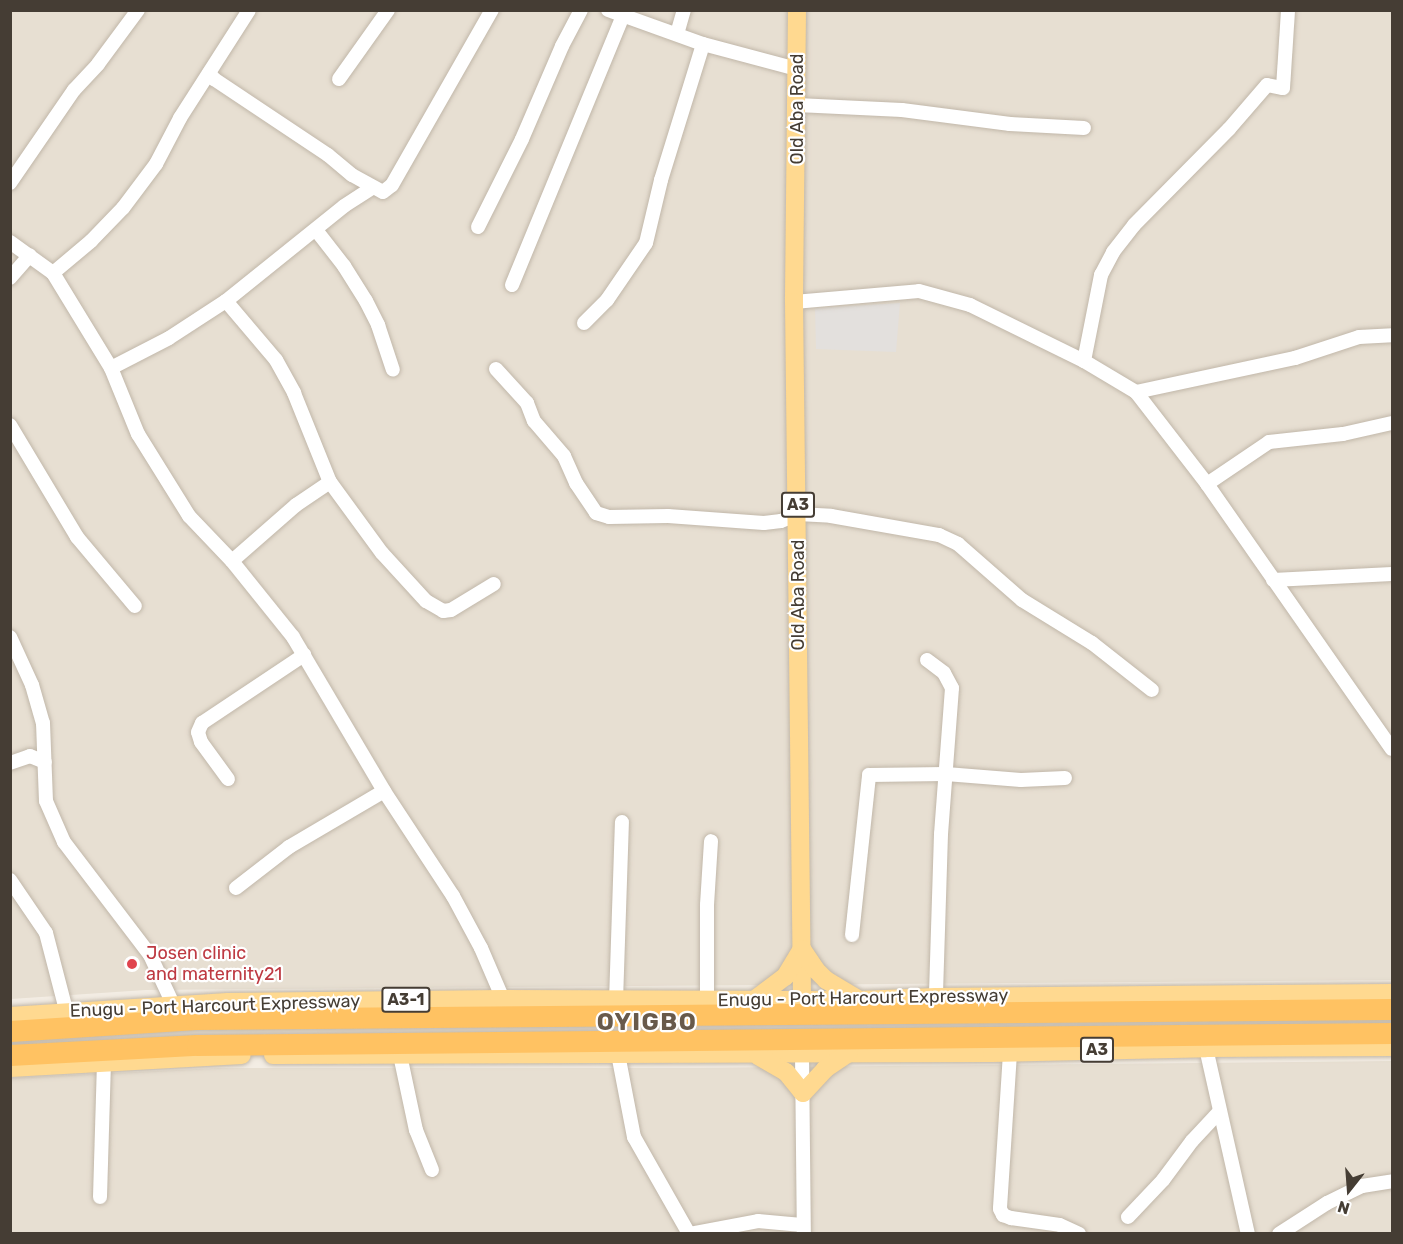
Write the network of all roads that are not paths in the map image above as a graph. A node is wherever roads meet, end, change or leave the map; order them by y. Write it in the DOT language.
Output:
graph roads {
  1 [pos="138,10"];
  2 [pos="249,10"];
  3 [pos="388,10"];
  4 [pos="492,10"];
  5 [pos="581,10"];
  6 [pos="608,10"];
  7 [pos="684,10"];
  8 [pos="797,10"];
  9 [pos="1288,10"];
  10 [pos="623,16"];
  11 [pos="677,34"];
  12 [pos="702,44"];
  13 [pos="797,69"];
  14 [pos="209,73"];
  15 [pos="339,79"];
  16 [pos="797,105"];
  17 [pos="1084,128"];
  18 [pos="10,183"];
  19 [pos="372,188"];
  20 [pos="478,227"];
  21 [pos="316,230"];
  22 [pos="10,242"];
  23 [pos="30,255"];
  24 [pos="53,273"];
  25 [pos="10,278"];
  26 [pos="512,285"];
  27 [pos="226,301"];
  28 [pos="794,302"];
  29 [pos="584,322"];
  30 [pos="1392,334"];
  31 [pos="1084,361"];
  32 [pos="111,368"];
  33 [pos="495,369"];
  34 [pos="393,370"];
  35 [pos="1136,392"];
  36 [pos="1392,423"];
  37 [pos="10,425"];
  38 [pos="330,482"];
  39 [pos="1207,484"];
  40 [pos="798,514"];
  41 [pos="232,561"];
  42 [pos="1392,574"];
  43 [pos="1273,580"];
  44 [pos="494,584"];
  45 [pos="135,606"];
  46 [pos="10,637"];
  47 [pos="304,655"];
  48 [pos="927,660"];
  49 [pos="1152,690"];
  50 [pos="1392,750"];
  51 [pos="11,762"];
  52 [pos="45,762"];
  53 [pos="946,774"];
  54 [pos="1065,778"];
  55 [pos="228,779"];
  56 [pos="384,791"];
  57 [pos="622,822"];
  58 [pos="711,841"];
  59 [pos="10,880"];
  60 [pos="236,888"];
  61 [pos="852,936"];
  62 [pos="802,949"];
  63 [pos="1392,993"];
  64 [pos="936,997"];
  65 [pos="503,999"];
  66 [pos="707,999"];
  67 [pos="753,1000"];
  68 [pos="802,1000"];
  69 [pos="859,1000"];
  70 [pos="616,1001"];
  71 [pos="173,1004"];
  72 [pos="1392,1008"];
  73 [pos="66,1010"];
  74 [pos="297,1010"];
  75 [pos="10,1016"];
  76 [pos="10,1031"];
  77 [pos="1392,1033"];
  78 [pos="1392,1047"];
  79 [pos="1206,1048"];
  80 [pos="849,1053"];
  81 [pos="1011,1053"];
  82 [pos="618,1054"];
  83 [pos="754,1054"];
  84 [pos="802,1054"];
  85 [pos="10,1055"];
  86 [pos="400,1055"];
  87 [pos="104,1060"];
  88 [pos="10,1068"];
  89 [pos="803,1094"];
  90 [pos="1219,1112"];
  91 [pos="432,1170"];
  92 [pos="1392,1181"];
  93 [pos="100,1197"];
  94 [pos="1128,1216"];
  95 [pos="803,1229"];
  96 [pos="689,1233"];
  97 [pos="1079,1233"];
  98 [pos="1248,1233"];
  99 [pos="1279,1233"];
  1 -- 18 [label="street"];
  2 -- 14 [label="street"];
  3 -- 15 [label="street"];
  4 -- 19 [label="street"];
  5 -- 20 [label="street"];
  6 -- 10 [label="street"];
  7 -- 11 [label="street"];
  8 -- 13 [label="main road, Old Aba Road / A3"];
  9 -- 31 [label="street"];
  10 -- 11 [label="street"];
  10 -- 26 [label="street"];
  11 -- 12 [label="street"];
  12 -- 13 [label="street"];
  12 -- 29 [label="street"];
  13 -- 16 [label="main road, Old Aba Road / A3"];
  14 -- 19 [label="street"];
  14 -- 24 [label="street"];
  16 -- 17 [label="street"];
  16 -- 28 [label="main road, Old Aba Road / A3"];
  19 -- 21 [label="street"];
  21 -- 27 [label="street"];
  21 -- 34 [label="street"];
  22 -- 23 [label="street"];
  23 -- 24 [label="street"];
  23 -- 25 [label="street"];
  24 -- 32 [label="street"];
  27 -- 32 [label="street"];
  27 -- 38 [label="street"];
  28 -- 31 [label="street"];
  28 -- 40 [label="main road, Old Aba Road / A3"];
  30 -- 35 [label="street"];
  31 -- 35 [label="street"];
  32 -- 41 [label="street"];
  33 -- 40 [label="street"];
  35 -- 39 [label="street"];
  36 -- 39 [label="street"];
  37 -- 45 [label="street"];
  38 -- 41 [label="street"];
  38 -- 44 [label="street"];
  39 -- 43 [label="street"];
  40 -- 49 [label="street"];
  40 -- 62 [label="main road, Old Aba Road / A3"];
  41 -- 47 [label="street"];
  42 -- 43 [label="street"];
  43 -- 50 [label="street"];
  46 -- 52 [label="street"];
  47 -- 55 [label="street"];
  47 -- 56 [label="street"];
  48 -- 53 [label="street"];
  51 -- 52 [label="street"];
  52 -- 71 [label="street"];
  53 -- 54 [label="street"];
  53 -- 61 [label="street"];
  53 -- 64 [label="street"];
  56 -- 60 [label="street"];
  56 -- 65 [label="street"];
  57 -- 70 [label="street"];
  58 -- 66 [label="street"];
  59 -- 73 [label="street"];
  62 -- 67 [label="main road"];
  62 -- 68 [label="main road, Old Aba Road / A3"];
  62 -- 69 [label="main road"];
  63 -- 64 [label="main road, Enugu - Port Harcourt Expressway"];
  64 -- 69 [label="main road, Enugu - Port Harcourt Expressway"];
  65 -- 70 [label="main road, Enugu - Port Harcourt Expressway / A3-1"];
  65 -- 74 [label="main road, Enugu - Port Harcourt Expressway / A3-1"];
  66 -- 67 [label="main road, Enugu - Port Harcourt Expressway / A3-1"];
  66 -- 70 [label="main road, Enugu - Port Harcourt Expressway / A3-1"];
  67 -- 68 [label="main road, Enugu - Port Harcourt Expressway / A3-1"];
  68 -- 69 [label="main road, Enugu - Port Harcourt Expressway"];
  71 -- 73 [label="main road, Enugu - Port Harcourt Expressway / A3-1"];
  71 -- 74 [label="main road, Enugu - Port Harcourt Expressway / A3-1"];
  72 -- 74 [label="highway, Enugu - Port Harcourt Expressway / A3-1"];
  73 -- 75 [label="main road, Enugu - Port Harcourt Expressway / A3-1"];
  74 -- 76 [label="highway, Enugu - Port Harcourt Expressway / A3-1"];
  77 -- 85 [label="highway"];
  78 -- 79 [label="main road, A3"];
  79 -- 81 [label="main road, A3"];
  79 -- 90 [label="street"];
  80 -- 81 [label="main road, A3"];
  80 -- 84 [label="main road, A3"];
  80 -- 89 [label="main road"];
  81 -- 97 [label="street"];
  82 -- 83 [label="main road"];
  82 -- 86 [label="main road"];
  82 -- 96 [label="street"];
  83 -- 84 [label="main road"];
  83 -- 89 [label="main road"];
  84 -- 89 [label="street"];
  86 -- 87 [label="main road"];
  86 -- 91 [label="street"];
  87 -- 88 [label="main road"];
  87 -- 93 [label="street"];
  89 -- 95 [label="street"];
  90 -- 94 [label="street"];
  90 -- 98 [label="street"];
  92 -- 99 [label="street"];
  95 -- 96 [label="street"];
}
